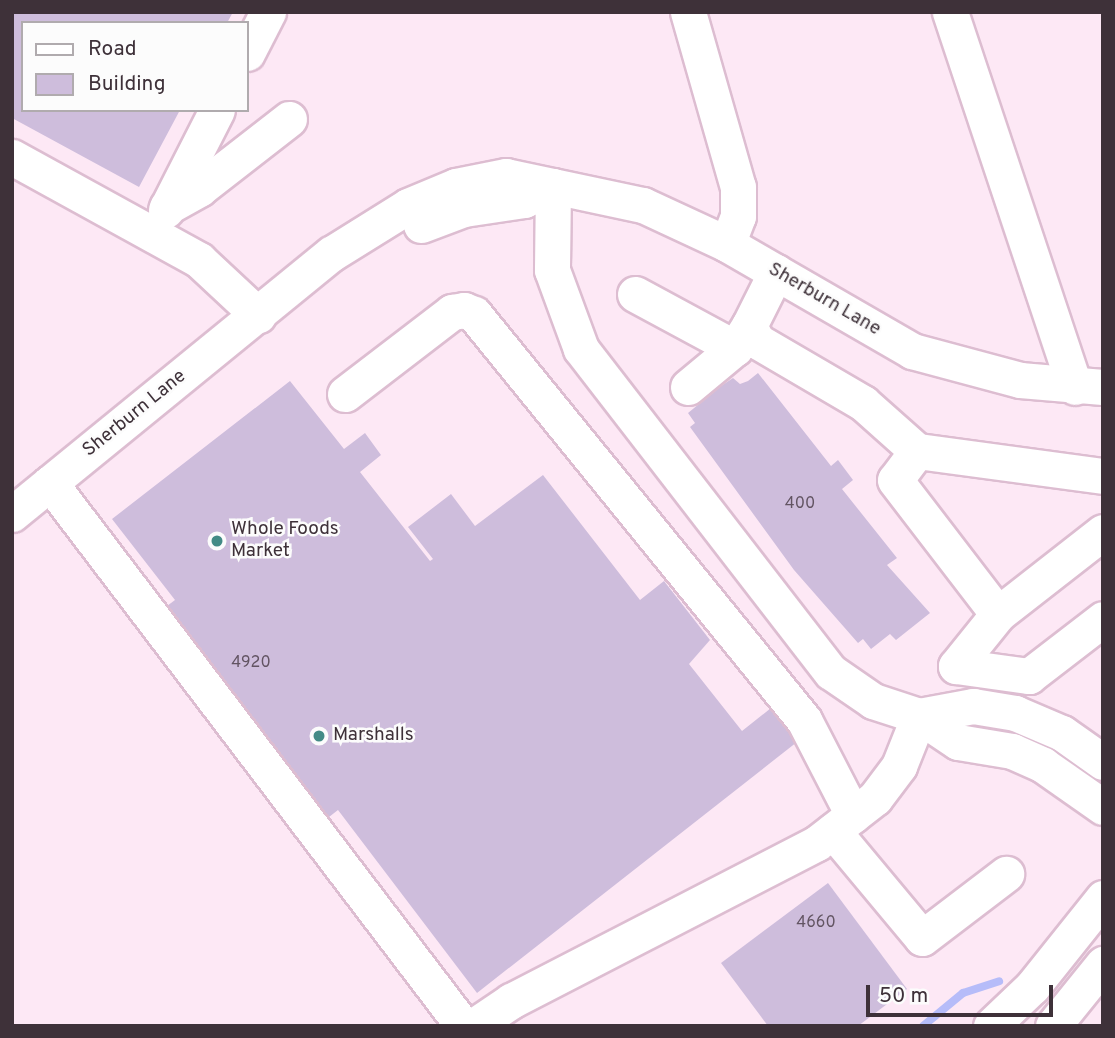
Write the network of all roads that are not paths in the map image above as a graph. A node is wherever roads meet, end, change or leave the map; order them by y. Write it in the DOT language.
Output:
graph roads {
  1 [pos="268,12"];
  2 [pos="688,12"];
  3 [pos="950,12"];
  4 [pos="248,51"];
  5 [pos="216,112"];
  6 [pos="289,119"];
  7 [pos="12,157"];
  8 [pos="552,186"];
  9 [pos="161,220"];
  10 [pos="727,244"];
  11 [pos="776,272"];
  12 [pos="635,294"];
  13 [pos="258,315"];
  14 [pos="742,337"];
  15 [pos="688,387"];
  16 [pos="1089,387"];
  17 [pos="345,394"];
  18 [pos="917,451"];
  19 [pos="1103,476"];
  20 [pos="50,483"];
  21 [pos="12,514"];
  22 [pos="1103,531"];
  23 [pos="998,614"];
  24 [pos="1103,619"];
  25 [pos="956,666"];
  26 [pos="936,719"];
  27 [pos="1103,762"];
  28 [pos="1103,807"];
  29 [pos="843,823"];
  30 [pos="1006,874"];
  31 [pos="1103,898"];
  32 [pos="1103,964"];
  33 [pos="520,1014"];
  34 [pos="463,1026"];
  35 [pos="474,1026"];
  36 [pos="991,1026"];
  37 [pos="1053,1026"];
  1 -- 4 [label="street"];
  2 -- 10 [label="street"];
  3 -- 16 [label="street"];
  5 -- 9 [label="street"];
  6 -- 9 [label="street"];
  7 -- 9 [label="street"];
  8 -- 10 [label="street, Sherburn Lane"];
  8 -- 13 [label="street, Sherburn Lane"];
  8 -- 26 [label="street"];
  9 -- 13 [label="street"];
  10 -- 11 [label="street, Sherburn Lane"];
  11 -- 14 [label="street"];
  11 -- 16 [label="street, Sherburn Lane"];
  12 -- 14 [label="street"];
  13 -- 20 [label="street, Sherburn Lane"];
  14 -- 15 [label="street"];
  14 -- 18 [label="street"];
  17 -- 29 [label="street"];
  18 -- 19 [label="street"];
  18 -- 23 [label="street"];
  20 -- 21 [label="street, Sherburn Lane"];
  20 -- 34 [label="street"];
  22 -- 23 [label="street"];
  23 -- 25 [label="street"];
  24 -- 25 [label="street"];
  25 -- 26 [label="street"];
  26 -- 27 [label="street"];
  26 -- 28 [label="street"];
  26 -- 29 [label="street"];
  29 -- 30 [label="street"];
  29 -- 33 [label="street"];
  31 -- 36 [label="street"];
  32 -- 37 [label="street"];
  33 -- 35 [label="street"];
}
